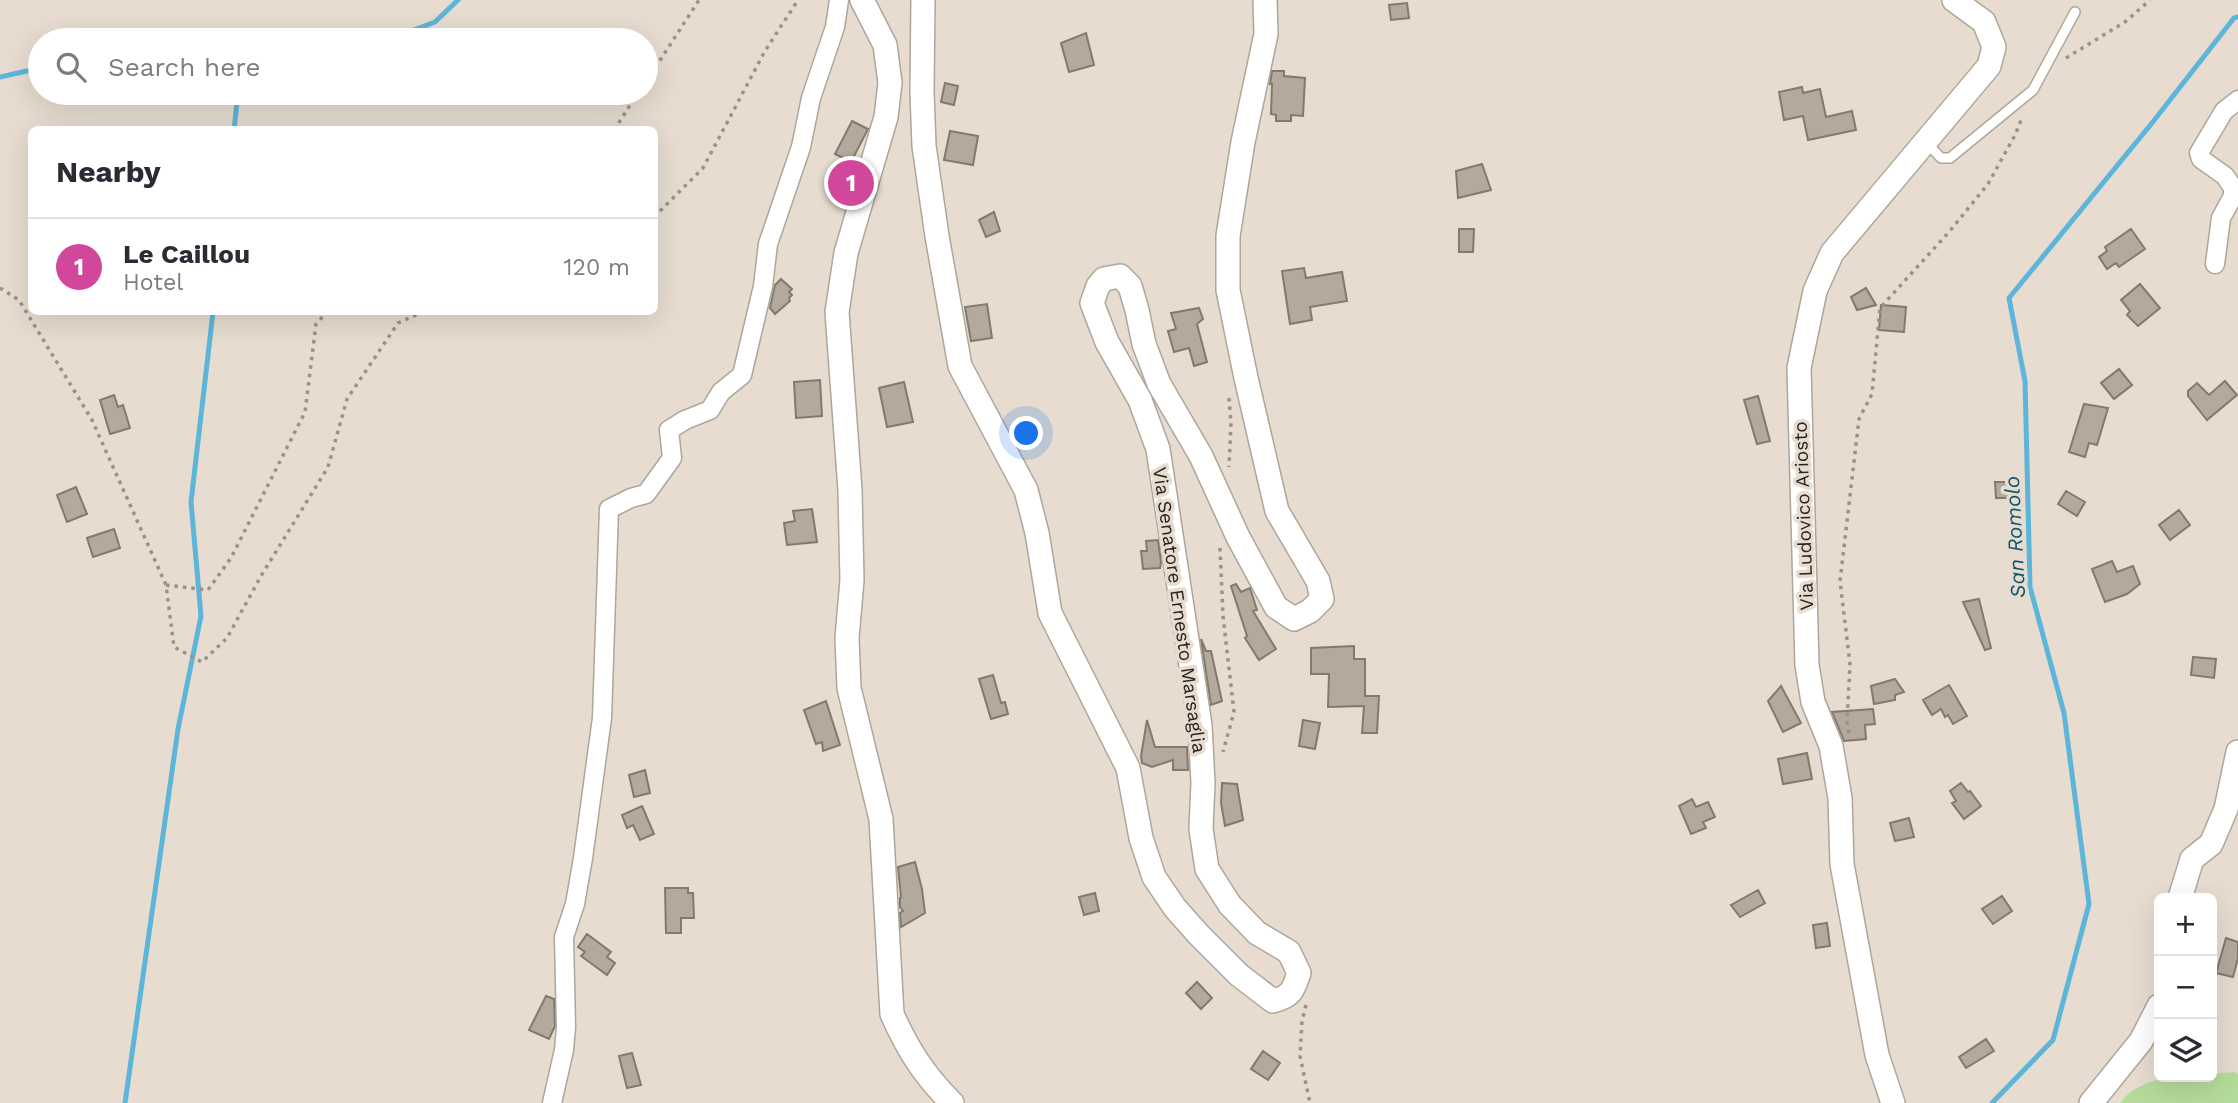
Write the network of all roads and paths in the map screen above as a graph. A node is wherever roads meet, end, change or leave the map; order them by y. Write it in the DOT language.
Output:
graph roads {
  1 [pos="699,0"];
  2 [pos="798,0"];
  3 [pos="839,0"];
  4 [pos="862,0"];
  5 [pos="923,0"];
  6 [pos="1265,0"];
  7 [pos="1954,0"];
  8 [pos="2150,0"];
  9 [pos="2075,12"];
  10 [pos="2063,59"];
  11 [pos="658,63"];
  12 [pos="2033,90"];
  13 [pos="2238,100"];
  14 [pos="630,105"];
  15 [pos="617,126"];
  16 [pos="1926,141"];
  17 [pos="658,213"];
  18 [pos="2215,264"];
  19 [pos="0,288"];
  20 [pos="28,315"];
  21 [pos="28,315"];
  22 [pos="324,315"];
  23 [pos="416,315"];
  24 [pos="1236,532"];
  25 [pos="166,585"];
  26 [pos="1849,737"];
  27 [pos="2238,752"];
  28 [pos="1220,762"];
  29 [pos="2182,893"];
  30 [pos="1293,990"];
  31 [pos="2154,1016"];
  32 [pos="552,1103"];
  33 [pos="952,1103"];
  34 [pos="1310,1103"];
  35 [pos="1893,1103"];
  36 [pos="2091,1103"];
  1 -- 11 [label="path"];
  2 -- 17 [label="path"];
  3 -- 32 [label="street"];
  4 -- 33 [label="street"];
  5 -- 30 [label="street"];
  6 -- 24 [label="street, Via Senatore Ernesto Marsaglia"];
  7 -- 16 [label="street, Via Ludovico Ariosto"];
  8 -- 10 [label="path"];
  9 -- 12 [label="lane"];
  12 -- 16 [label="lane"];
  12 -- 26 [label="path"];
  13 -- 18 [label="street"];
  14 -- 15 [label="path"];
  16 -- 35 [label="street, Via Ludovico Ariosto"];
  19 -- 20 [label="path"];
  21 -- 25 [label="path"];
  22 -- 25 [label="path"];
  23 -- 25 [label="path"];
  24 -- 28 [label="path"];
  24 -- 30 [label="street, Via Senatore Ernesto Marsaglia"];
  27 -- 29 [label="street"];
  30 -- 34 [label="path"];
  31 -- 36 [label="street"];
}
